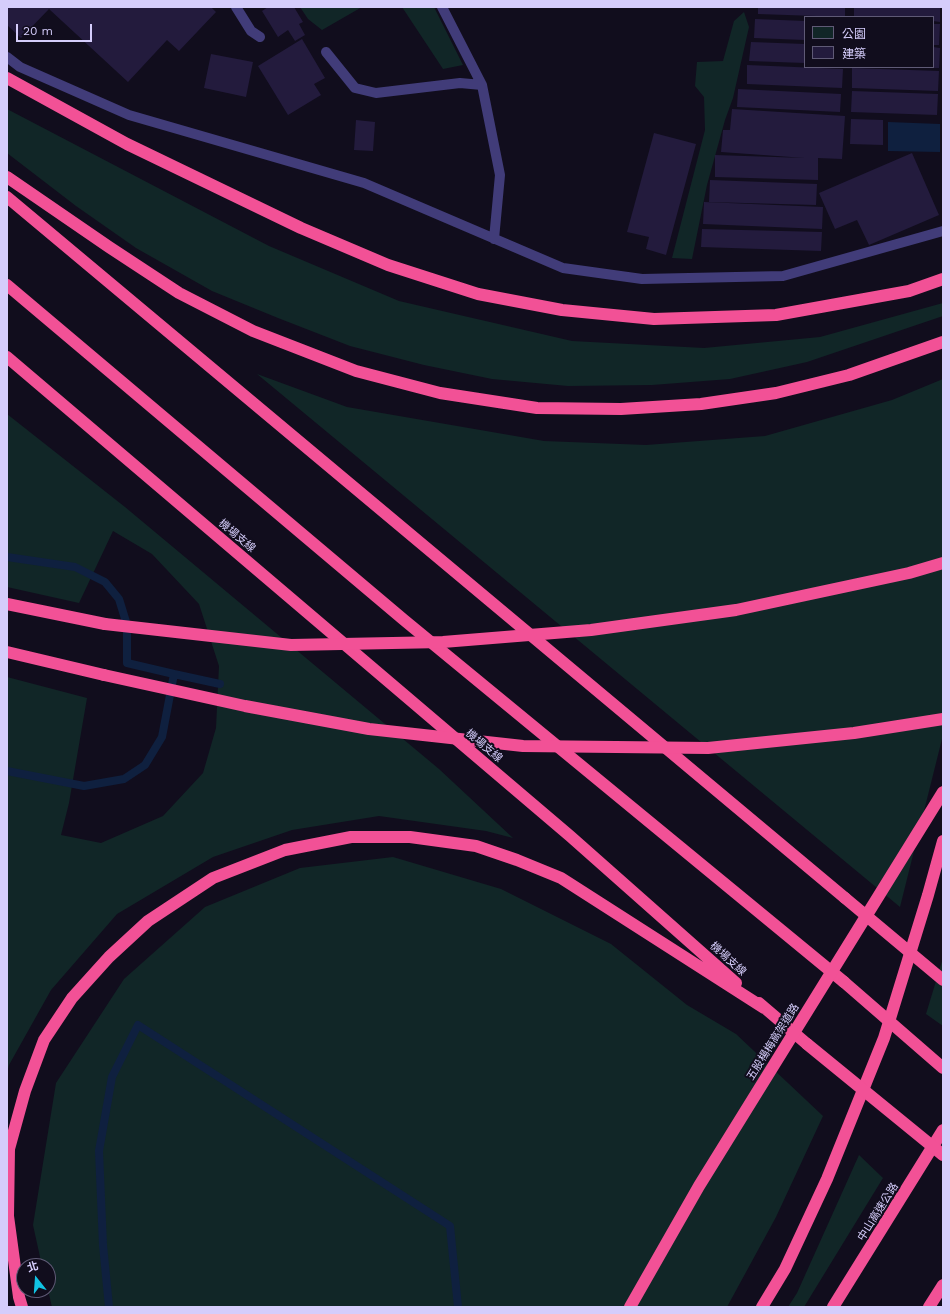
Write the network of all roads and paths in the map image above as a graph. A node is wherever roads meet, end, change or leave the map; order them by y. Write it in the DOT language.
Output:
graph roads {
  1 [pos="236,7"];
  2 [pos="442,7"];
  3 [pos="260,37"];
  4 [pos="326,52"];
  5 [pos="7,57"];
  6 [pos="7,78"];
  7 [pos="482,85"];
  8 [pos="7,177"];
  9 [pos="7,197"];
  10 [pos="943,231"];
  11 [pos="494,239"];
  12 [pos="943,280"];
  13 [pos="7,285"];
  14 [pos="943,342"];
  15 [pos="7,357"];
  16 [pos="943,563"];
  17 [pos="7,604"];
  18 [pos="7,652"];
  19 [pos="943,719"];
  20 [pos="943,792"];
  21 [pos="943,841"];
  22 [pos="943,980"];
  23 [pos="764,1008"];
  24 [pos="943,1068"];
  25 [pos="943,1130"];
  26 [pos="943,1155"];
  27 [pos="943,1285"];
  28 [pos="22,1307"];
  29 [pos="630,1307"];
  30 [pos="762,1307"];
  31 [pos="833,1307"];
  32 [pos="928,1307"];
  1 -- 3 [label="lane"];
  2 -- 7 [label="lane"];
  4 -- 7 [label="lane"];
  5 -- 11 [label="lane"];
  6 -- 12 [label="highway"];
  7 -- 11 [label="lane"];
  8 -- 14 [label="highway"];
  9 -- 22 [label="highway, bridge"];
  10 -- 11 [label="lane"];
  13 -- 24 [label="highway, bridge"];
  15 -- 23 [label="highway, 機場支線"];
  16 -- 17 [label="highway, bridge"];
  18 -- 19 [label="highway, bridge"];
  20 -- 29 [label="highway, 五股楊梅高架道路, bridge"];
  21 -- 30 [label="highway"];
  23 -- 26 [label="highway, 機場支線, bridge"];
  23 -- 28 [label="highway"];
  25 -- 31 [label="highway, 中山高速公路"];
  27 -- 32 [label="highway"];
}
